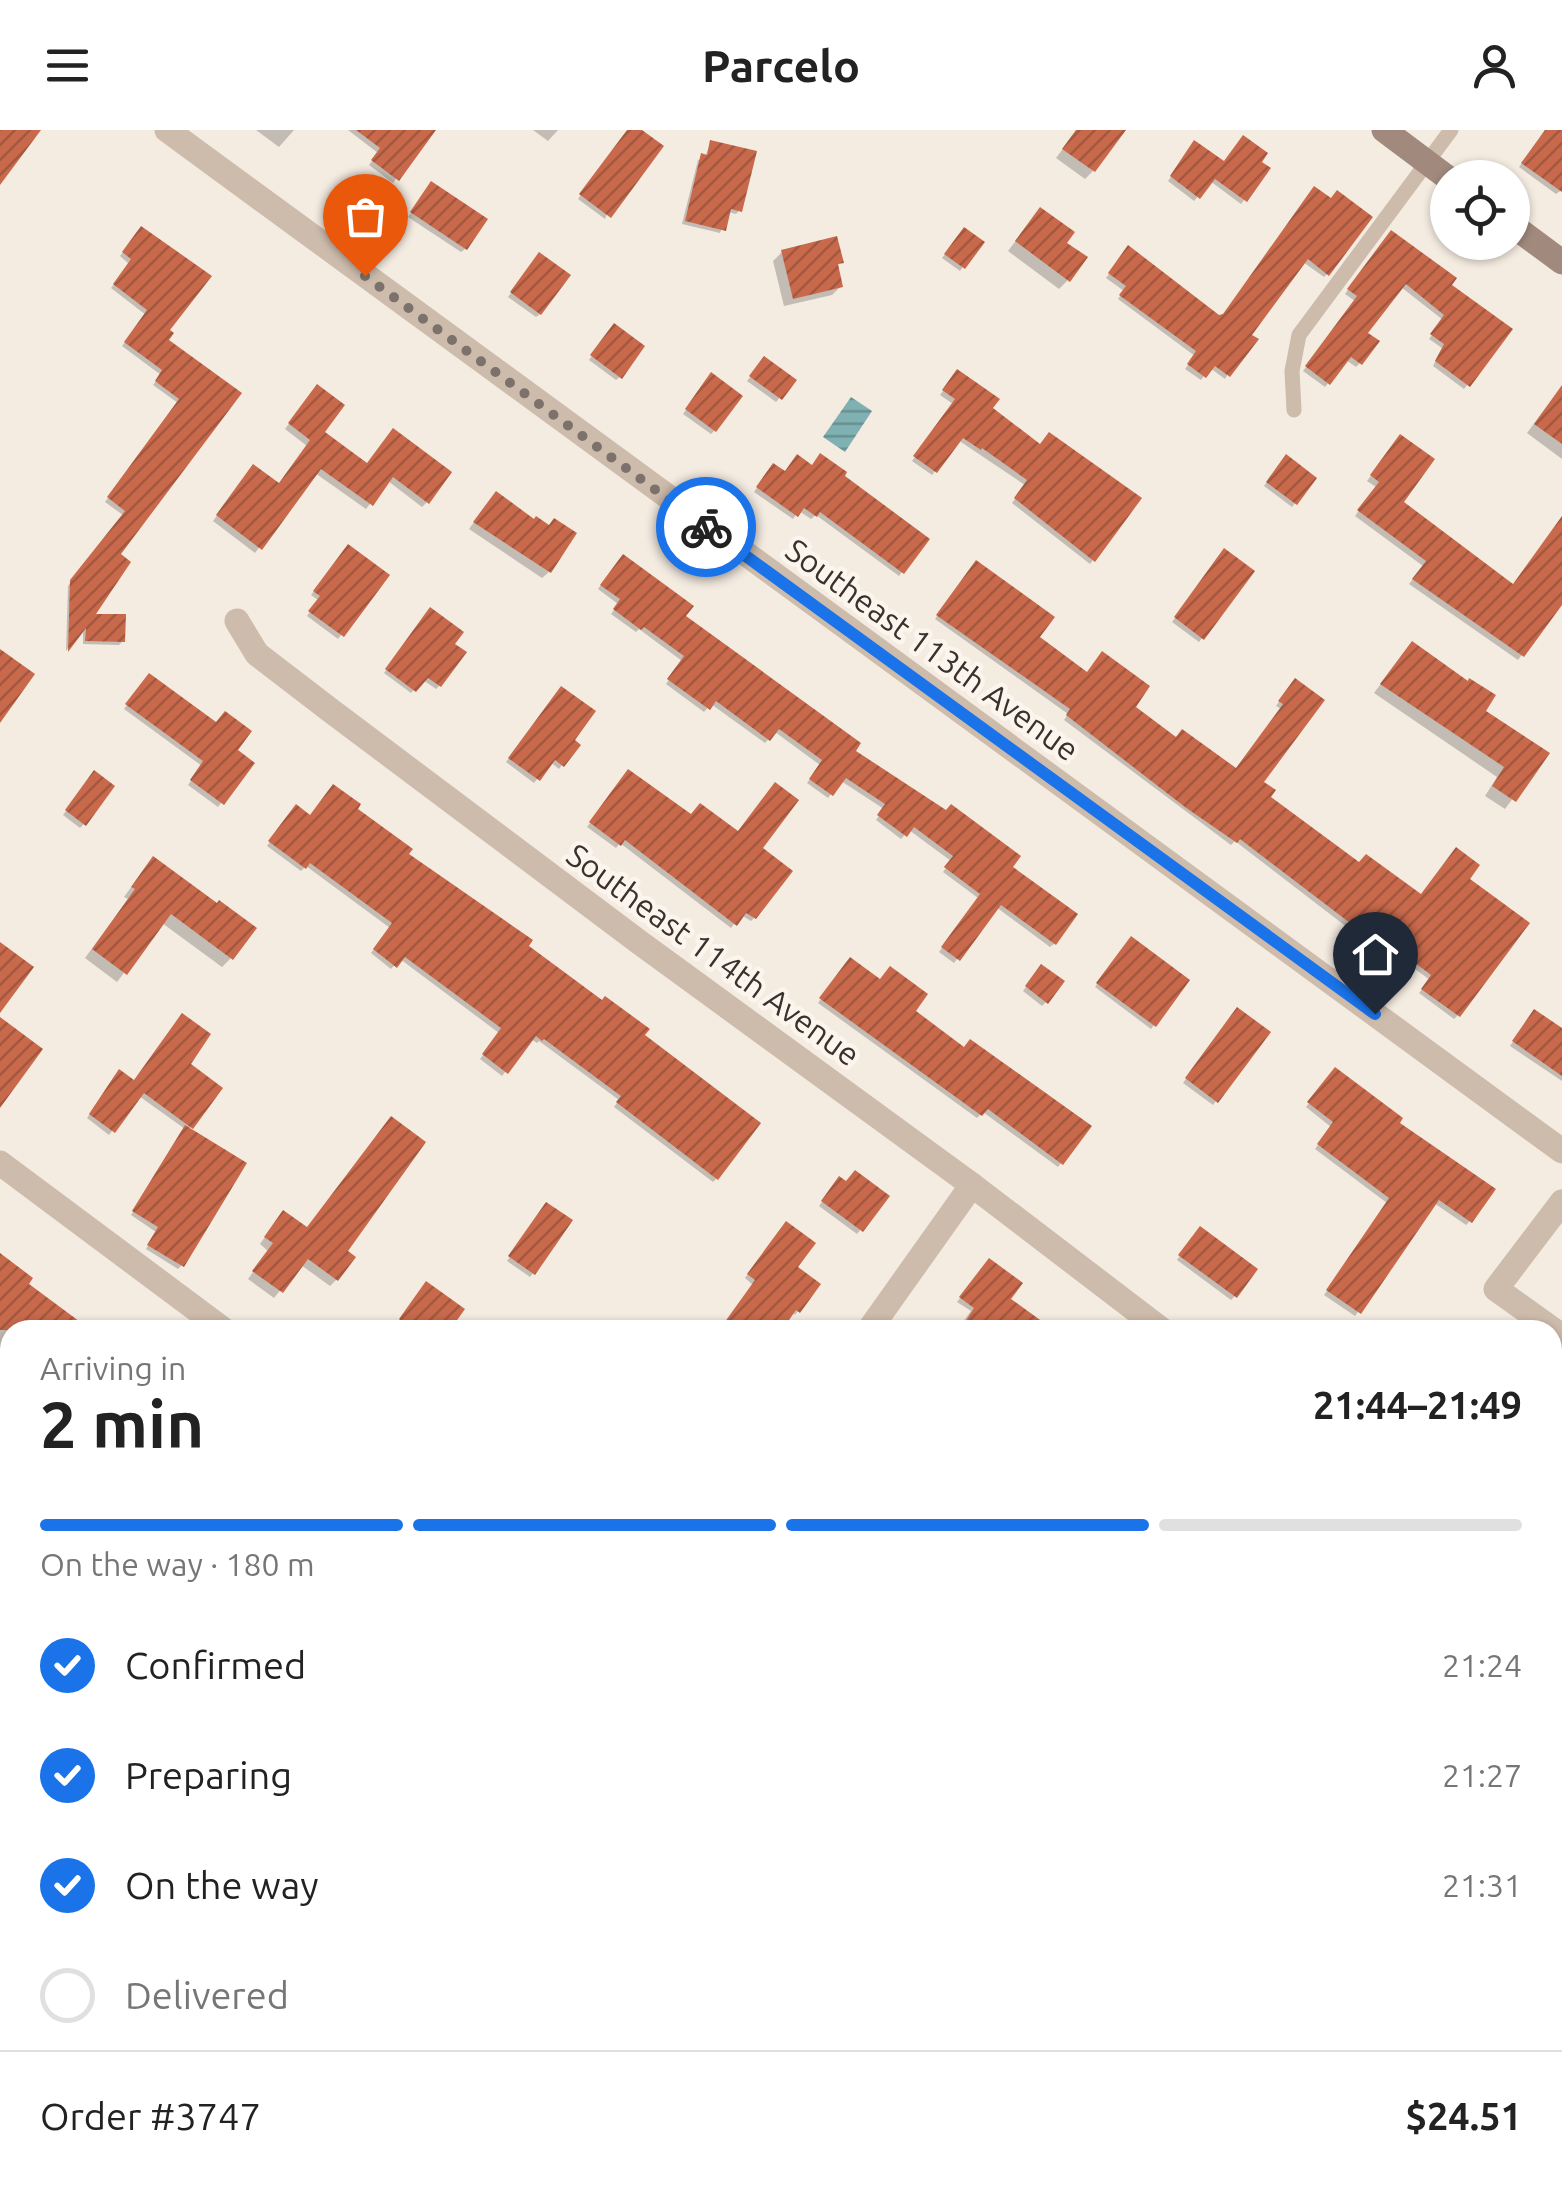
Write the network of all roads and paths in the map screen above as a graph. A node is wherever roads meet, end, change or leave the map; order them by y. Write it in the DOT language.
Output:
graph roads {
  1 [pos="167,130"];
  2 [pos="1384,130"];
  3 [pos="1451,130"];
  4 [pos="1441,160"];
  5 [pos="1430,164"];
  6 [pos="1430,179"];
  7 [pos="1530,238"];
  8 [pos="1562,262"];
  9 [pos="1294,410"];
  10 [pos="237,621"];
  11 [pos="1562,1151"];
  12 [pos="0,1163"];
  13 [pos="972,1185"];
  14 [pos="1562,1202"];
  15 [pos="203,1320"];
  16 [pos="876,1320"];
  17 [pos="1149,1320"];
  18 [pos="1540,1320"];
  1 -- 11 [label="street, Southeast 113th Avenue"];
  2 -- 5 [label="street"];
  3 -- 4 [label="lane"];
  6 -- 9 [label="lane"];
  7 -- 8 [label="street"];
  10 -- 13 [label="street, Southeast 114th Avenue"];
  12 -- 15 [label="street"];
  13 -- 16 [label="street"];
  13 -- 17 [label="street, Southeast 114th Avenue"];
  14 -- 18 [label="street"];
}
